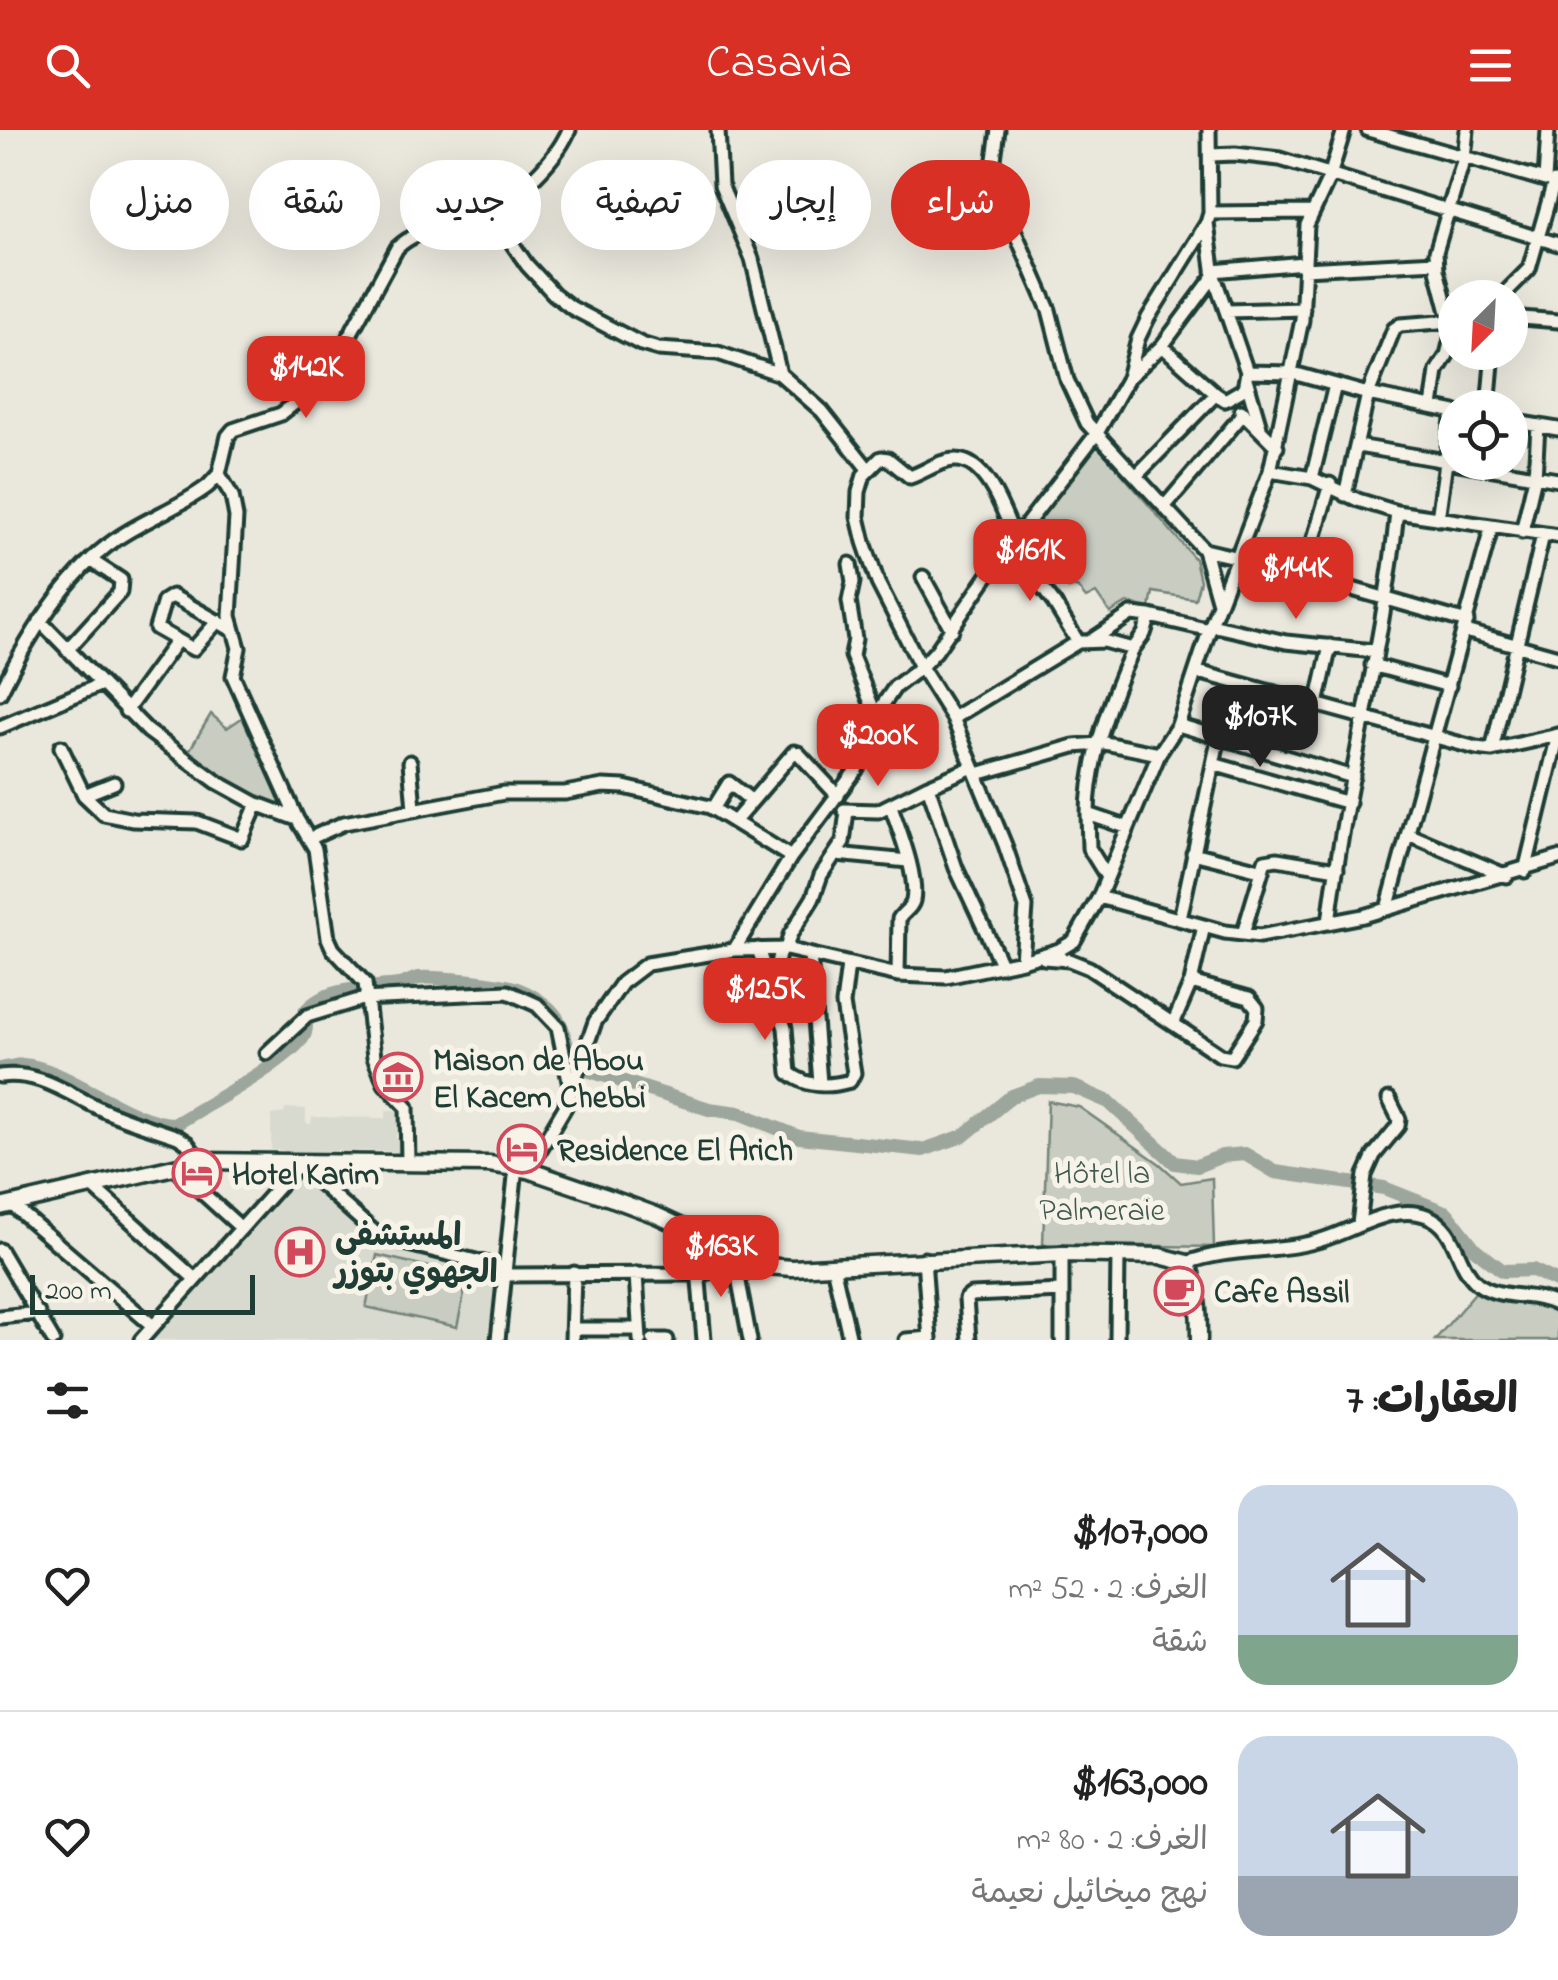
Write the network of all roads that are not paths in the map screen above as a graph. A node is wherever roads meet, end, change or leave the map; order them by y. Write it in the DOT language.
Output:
graph roads {
  1 [pos="569,130"];
  2 [pos="718,130"];
  3 [pos="998,130"];
  4 [pos="1209,130"];
  5 [pos="1344,130"];
  6 [pos="1368,130"];
  7 [pos="1467,130"];
  8 [pos="1548,130"];
  9 [pos="1210,155"];
  10 [pos="1464,158"];
  11 [pos="541,168"];
  12 [pos="1330,176"];
  13 [pos="1552,182"];
  14 [pos="1313,212"];
  15 [pos="1448,212"];
  16 [pos="1209,218"];
  17 [pos="1538,238"];
  18 [pos="1558,244"];
  19 [pos="400,246"];
  20 [pos="517,250"];
  21 [pos="1436,262"];
  22 [pos="1304,266"];
  23 [pos="1214,273"];
  24 [pos="1441,280"];
  25 [pos="1517,280"];
  26 [pos="1303,309"];
  27 [pos="1226,311"];
  28 [pos="1528,318"];
  29 [pos="1438,319"];
  30 [pos="1558,321"];
  31 [pos="1162,346"];
  32 [pos="1438,369"];
  33 [pos="1292,373"];
  34 [pos="780,374"];
  35 [pos="1247,377"];
  36 [pos="1128,378"];
  37 [pos="1335,385"];
  38 [pos="1368,394"];
  39 [pos="1220,397"];
  40 [pos="1432,407"];
  41 [pos="1438,408"];
  42 [pos="1244,413"];
  43 [pos="1528,424"];
  44 [pos="1260,426"];
  45 [pos="1538,426"];
  46 [pos="1558,429"];
  47 [pos="1097,432"];
  48 [pos="1358,446"];
  49 [pos="1277,447"];
  50 [pos="1438,460"];
  51 [pos="868,469"];
  52 [pos="1270,471"];
  53 [pos="219,474"];
  54 [pos="1137,476"];
  55 [pos="1528,476"];
  56 [pos="1535,477"];
  57 [pos="1312,478"];
  58 [pos="1443,480"];
  59 [pos="1558,480"];
  60 [pos="1330,484"];
  61 [pos="1346,495"];
  62 [pos="1165,506"];
  63 [pos="1397,512"];
  64 [pos="1438,519"];
  65 [pos="1491,528"];
  66 [pos="1522,532"];
  67 [pos="1544,535"];
  68 [pos="1558,536"];
  69 [pos="1013,542"];
  70 [pos="1204,550"];
  71 [pos="1237,557"];
  72 [pos="92,561"];
  73 [pos="850,564"];
  74 [pos="1302,576"];
  75 [pos="923,578"];
  76 [pos="1386,600"];
  77 [pos="1219,605"];
  78 [pos="1150,616"];
  79 [pos="40,621"];
  80 [pos="218,621"];
  81 [pos="1466,626"];
  82 [pos="1211,627"];
  83 [pos="952,630"];
  84 [pos="234,631"];
  85 [pos="1092,640"];
  86 [pos="176,642"];
  87 [pos="1078,642"];
  88 [pos="1330,646"];
  89 [pos="1517,646"];
  90 [pos="1134,649"];
  91 [pos="67,650"];
  92 [pos="1374,651"];
  93 [pos="1558,657"];
  94 [pos="1372,664"];
  95 [pos="922,668"];
  96 [pos="1198,672"];
  97 [pos="102,684"];
  98 [pos="1449,686"];
  99 [pos="1256,689"];
  100 [pos="0,693"];
  101 [pos="1317,704"];
  102 [pos="126,712"];
  103 [pos="1362,716"];
  104 [pos="877,718"];
  105 [pos="953,718"];
  106 [pos="1178,725"];
  107 [pos="0,728"];
  108 [pos="1558,735"];
  109 [pos="1219,736"];
  110 [pos="1435,737"];
  111 [pos="1100,743"];
  112 [pos="1243,743"];
  113 [pos="62,747"];
  114 [pos="1492,750"];
  115 [pos="1159,754"];
  116 [pos="410,762"];
  117 [pos="1212,764"];
  118 [pos="975,770"];
  119 [pos="1353,777"];
  120 [pos="114,782"];
  121 [pos="928,786"];
  122 [pos="84,795"];
  123 [pos="838,796"];
  124 [pos="752,801"];
  125 [pos="1349,803"];
  126 [pos="258,804"];
  127 [pos="890,806"];
  128 [pos="713,808"];
  129 [pos="829,808"];
  130 [pos="414,810"];
  131 [pos="847,811"];
  132 [pos="1088,814"];
  133 [pos="297,819"];
  134 [pos="735,820"];
  135 [pos="1126,828"];
  136 [pos="1408,834"];
  137 [pos="311,838"];
  138 [pos="1193,853"];
  139 [pos="836,854"];
  140 [pos="791,857"];
  141 [pos="1558,858"];
  142 [pos="908,861"];
  143 [pos="1336,869"];
  144 [pos="1260,870"];
  145 [pos="1525,870"];
  146 [pos="1507,876"];
  147 [pos="1107,877"];
  148 [pos="1099,897"];
  149 [pos="1387,909"];
  150 [pos="1180,919"];
  151 [pos="1329,923"];
  152 [pos="1204,926"];
  153 [pos="1243,934"];
  154 [pos="758,949"];
  155 [pos="783,949"];
  156 [pos="734,950"];
  157 [pos="810,955"];
  158 [pos="1029,959"];
  159 [pos="848,965"];
  160 [pos="1002,966"];
  161 [pos="898,975"];
  162 [pos="1191,982"];
  163 [pos="772,990"];
  164 [pos="367,991"];
  165 [pos="1174,1024"];
  166 [pos="267,1053"];
  167 [pos="0,1076"];
  168 [pos="572,1082"];
  169 [pos="820,1083"];
  170 [pos="1389,1098"];
  171 [pos="200,1161"];
  172 [pos="297,1163"];
  173 [pos="408,1163"];
  174 [pos="174,1167"];
  175 [pos="517,1168"];
  176 [pos="91,1185"];
  177 [pos="6,1205"];
  178 [pos="1359,1224"];
  179 [pos="240,1227"];
  180 [pos="695,1234"];
  181 [pos="734,1252"];
  182 [pos="1062,1254"];
  183 [pos="1118,1254"];
  184 [pos="2,1257"];
  185 [pos="924,1259"];
  186 [pos="1187,1262"];
  187 [pos="767,1266"];
  188 [pos="833,1266"];
  189 [pos="736,1269"];
  190 [pos="504,1272"];
  191 [pos="574,1273"];
  192 [pos="699,1273"];
  193 [pos="636,1274"];
  194 [pos="195,1279"];
  195 [pos="1062,1291"];
  196 [pos="1558,1305"];
  197 [pos="38,1313"];
  198 [pos="0,1317"];
  199 [pos="154,1326"];
  200 [pos="640,1334"];
  201 [pos="572,1335"];
  202 [pos="930,1339"];
  203 [pos="53,1340"];
  204 [pos="141,1340"];
  205 [pos="498,1340"];
  206 [pos="653,1340"];
  207 [pos="668,1340"];
  208 [pos="704,1340"];
  209 [pos="750,1340"];
  210 [pos="850,1340"];
  211 [pos="906,1340"];
  212 [pos="969,1340"];
  213 [pos="1062,1340"];
  214 [pos="1117,1340"];
  215 [pos="1199,1340"];
  1 -- 11 [label="street"];
  2 -- 34 [label="street"];
  3 -- 47 [label="street"];
  4 -- 9 [label="street"];
  5 -- 12 [label="street"];
  6 -- 10 [label="street"];
  7 -- 10 [label="street"];
  8 -- 13 [label="street"];
  9 -- 12 [label="street"];
  9 -- 16 [label="street"];
  10 -- 13 [label="street"];
  10 -- 15 [label="street"];
  12 -- 14 [label="street"];
  12 -- 15 [label="street"];
  13 -- 17 [label="street"];
  14 -- 16 [label="street"];
  14 -- 22 [label="street"];
  15 -- 17 [label="street"];
  15 -- 21 [label="street"];
  16 -- 23 [label="street"];
  16 -- 36 [label="street"];
  17 -- 18 [label="street"];
  17 -- 25 [label="street"];
  19 -- 53 [label="street"];
  20 -- 34 [label="street"];
  21 -- 22 [label="street"];
  21 -- 24 [label="street"];
  22 -- 23 [label="street"];
  22 -- 26 [label="street"];
  23 -- 27 [label="street"];
  23 -- 31 [label="street"];
  26 -- 27 [label="street"];
  26 -- 33 [label="street"];
  27 -- 35 [label="street"];
  28 -- 30 [label="street"];
  29 -- 38 [label="street"];
  31 -- 36 [label="street"];
  31 -- 39 [label="street"];
  32 -- 40 [label="street"];
  33 -- 35 [label="street"];
  33 -- 37 [label="street"];
  33 -- 49 [label="street"];
  34 -- 51 [label="street"];
  35 -- 39 [label="street"];
  35 -- 44 [label="street"];
  36 -- 47 [label="street"];
  37 -- 38 [label="street"];
  37 -- 57 [label="street"];
  38 -- 40 [label="street"];
  38 -- 48 [label="street"];
  39 -- 42 [label="street"];
  39 -- 54 [label="street"];
  40 -- 41 [label="street"];
  42 -- 44 [label="street"];
  42 -- 62 [label="street"];
  43 -- 45 [label="street"];
  44 -- 49 [label="street"];
  45 -- 46 [label="street"];
  45 -- 56 [label="street"];
  47 -- 54 [label="street"];
  47 -- 69 [label="street"];
  48 -- 50 [label="street"];
  48 -- 61 [label="street"];
  49 -- 52 [label="street"];
  51 -- 69 [label="street"];
  51 -- 95 [label="street"];
  52 -- 57 [label="street"];
  52 -- 71 [label="street"];
  53 -- 72 [label="street"];
  53 -- 84 [label="street"];
  54 -- 62 [label="street"];
  55 -- 56 [label="street"];
  56 -- 59 [label="street"];
  56 -- 66 [label="street"];
  57 -- 60 [label="street"];
  58 -- 64 [label="street"];
  60 -- 61 [label="street"];
  60 -- 74 [label="street"];
  61 -- 63 [label="street"];
  62 -- 70 [label="street"];
  63 -- 64 [label="street"];
  63 -- 76 [label="street"];
  64 -- 65 [label="street"];
  65 -- 66 [label="street"];
  65 -- 81 [label="street"];
  66 -- 67 [label="street"];
  67 -- 68 [label="street"];
  67 -- 89 [label="street"];
  69 -- 83 [label="street"];
  69 -- 87 [label="street"];
  70 -- 71 [label="street"];
  70 -- 77 [label="street"];
  71 -- 74 [label="street"];
  71 -- 77 [label="street"];
  72 -- 79 [label="street"];
  72 -- 91 [label="street"];
  73 -- 104 [label="street"];
  74 -- 76 [label="street"];
  75 -- 83 [label="street"];
  76 -- 81 [label="street"];
  76 -- 92 [label="street"];
  77 -- 82 [label="street"];
  78 -- 82 [label="street"];
  78 -- 85 [label="street"];
  78 -- 90 [label="street"];
  79 -- 91 [label="street"];
  79 -- 100 [label="street"];
  80 -- 84 [label="street"];
  80 -- 86 [label="street"];
  80 -- 86 [label="street"];
  81 -- 89 [label="street"];
  81 -- 98 [label="street"];
  82 -- 88 [label="street"];
  82 -- 96 [label="street"];
  83 -- 95 [label="street"];
  84 -- 133 [label="street"];
  85 -- 87 [label="street"];
  85 -- 90 [label="street"];
  86 -- 102 [label="street"];
  87 -- 105 [label="street"];
  88 -- 92 [label="street"];
  88 -- 101 [label="street"];
  89 -- 93 [label="street"];
  89 -- 114 [label="street"];
  90 -- 111 [label="street"];
  91 -- 97 [label="street"];
  92 -- 94 [label="street"];
  94 -- 98 [label="street"];
  94 -- 103 [label="street"];
  95 -- 104 [label="street"];
  95 -- 105 [label="street"];
  96 -- 99 [label="street"];
  96 -- 106 [label="street"];
  97 -- 102 [label="street"];
  97 -- 107 [label="street"];
  98 -- 110 [label="street"];
  99 -- 101 [label="street"];
  99 -- 112 [label="street"];
  101 -- 103 [label="street"];
  102 -- 126 [label="street"];
  103 -- 110 [label="street"];
  103 -- 119 [label="street"];
  104 -- 123 [label="street"];
  105 -- 118 [label="street"];
  106 -- 109 [label="street"];
  106 -- 115 [label="street"];
  108 -- 114 [label="street"];
  108 -- 145 [label="street"];
  109 -- 112 [label="street"];
  109 -- 117 [label="street"];
  110 -- 114 [label="street"];
  110 -- 136 [label="street"];
  111 -- 115 [label="street"];
  111 -- 118 [label="street"];
  111 -- 132 [label="street"];
  112 -- 119 [label="street"];
  113 -- 122 [label="street"];
  115 -- 135 [label="street"];
  116 -- 130 [label="street"];
  117 -- 125 [label="street"];
  117 -- 138 [label="street"];
  118 -- 121 [label="street"];
  118 -- 158 [label="street"];
  119 -- 125 [label="street"];
  120 -- 122 [label="street"];
  121 -- 127 [label="street"];
  121 -- 160 [label="street"];
  122 -- 126 [label="street"];
  123 -- 124 [label="street"];
  123 -- 129 [label="street"];
  124 -- 128 [label="street"];
  124 -- 134 [label="street"];
  125 -- 143 [label="street"];
  126 -- 133 [label="street"];
  127 -- 131 [label="street"];
  127 -- 142 [label="street"];
  128 -- 130 [label="street"];
  128 -- 134 [label="street"];
  129 -- 131 [label="street"];
  129 -- 140 [label="street"];
  130 -- 137 [label="street"];
  131 -- 139 [label="street"];
  132 -- 135 [label="street"];
  132 -- 147 [label="street"];
  133 -- 137 [label="street"];
  134 -- 140 [label="street"];
  135 -- 147 [label="street"];
  136 -- 146 [label="street"];
  136 -- 149 [label="street"];
  137 -- 164 [label="street"];
  138 -- 144 [label="street"];
  138 -- 150 [label="street"];
  139 -- 142 [label="street"];
  139 -- 155 [label="street"];
  140 -- 156 [label="street"];
  141 -- 145 [label="street"];
  142 -- 161 [label="street"];
  143 -- 144 [label="street"];
  143 -- 151 [label="street"];
  144 -- 153 [label="street"];
  145 -- 146 [label="street"];
  146 -- 149 [label="street"];
  147 -- 148 [label="street"];
  148 -- 150 [label="street"];
  148 -- 158 [label="street"];
  149 -- 151 [label="street"];
  150 -- 152 [label="street"];
  151 -- 153 [label="street"];
  152 -- 153 [label="street"];
  152 -- 162 [label="street"];
  154 -- 155 [label="street"];
  154 -- 156 [label="street"];
  154 -- 163 [label="street"];
  155 -- 157 [label="street"];
  155 -- 163 [label="street"];
  156 -- 168 [label="street"];
  157 -- 159 [label="street"];
  157 -- 169 [label="street"];
  158 -- 160 [label="street"];
  158 -- 165 [label="street"];
  159 -- 161 [label="street"];
  159 -- 169 [label="street"];
  160 -- 161 [label="street"];
  162 -- 165 [label="street"];
  162 -- 165 [label="street"];
  163 -- 169 [label="street"];
  164 -- 166 [label="street"];
  164 -- 168 [label="street"];
  164 -- 173 [label="street"];
  167 -- 171 [label="street"];
  168 -- 175 [label="street"];
  170 -- 178 [label="street"];
  171 -- 172 [label="main road"];
  171 -- 174 [label="main road"];
  172 -- 173 [label="main road"];
  172 -- 179 [label="street"];
  172 -- 190 [label="street"];
  173 -- 175 [label="main road"];
  174 -- 176 [label="main road"];
  174 -- 179 [label="street"];
  175 -- 180 [label="main road"];
  175 -- 190 [label="street"];
  176 -- 177 [label="main road"];
  176 -- 194 [label="street"];
  177 -- 199 [label="street"];
  178 -- 186 [label="street"];
  178 -- 196 [label="street"];
  179 -- 194 [label="street"];
  180 -- 181 [label="main road"];
  180 -- 192 [label="street"];
  181 -- 187 [label="main road"];
  181 -- 189 [label="street"];
  182 -- 183 [label="main road"];
  182 -- 185 [label="main road"];
  182 -- 195 [label="street"];
  183 -- 186 [label="main road"];
  183 -- 214 [label="street"];
  184 -- 197 [label="street"];
  185 -- 188 [label="main road"];
  185 -- 202 [label="street"];
  186 -- 215 [label="main road"];
  187 -- 188 [label="main road"];
  187 -- 189 [label="street"];
  188 -- 210 [label="street"];
  189 -- 192 [label="street"];
  189 -- 209 [label="street"];
  190 -- 191 [label="street"];
  190 -- 205 [label="street"];
  191 -- 193 [label="street"];
  191 -- 201 [label="street"];
  192 -- 193 [label="street"];
  192 -- 208 [label="street"];
  193 -- 200 [label="street"];
  194 -- 199 [label="street"];
  195 -- 212 [label="street"];
  195 -- 213 [label="street"];
  197 -- 198 [label="street"];
  197 -- 203 [label="street"];
  199 -- 204 [label="street"];
  200 -- 201 [label="street"];
  202 -- 211 [label="street"];
  206 -- 207 [label="street"];
}
